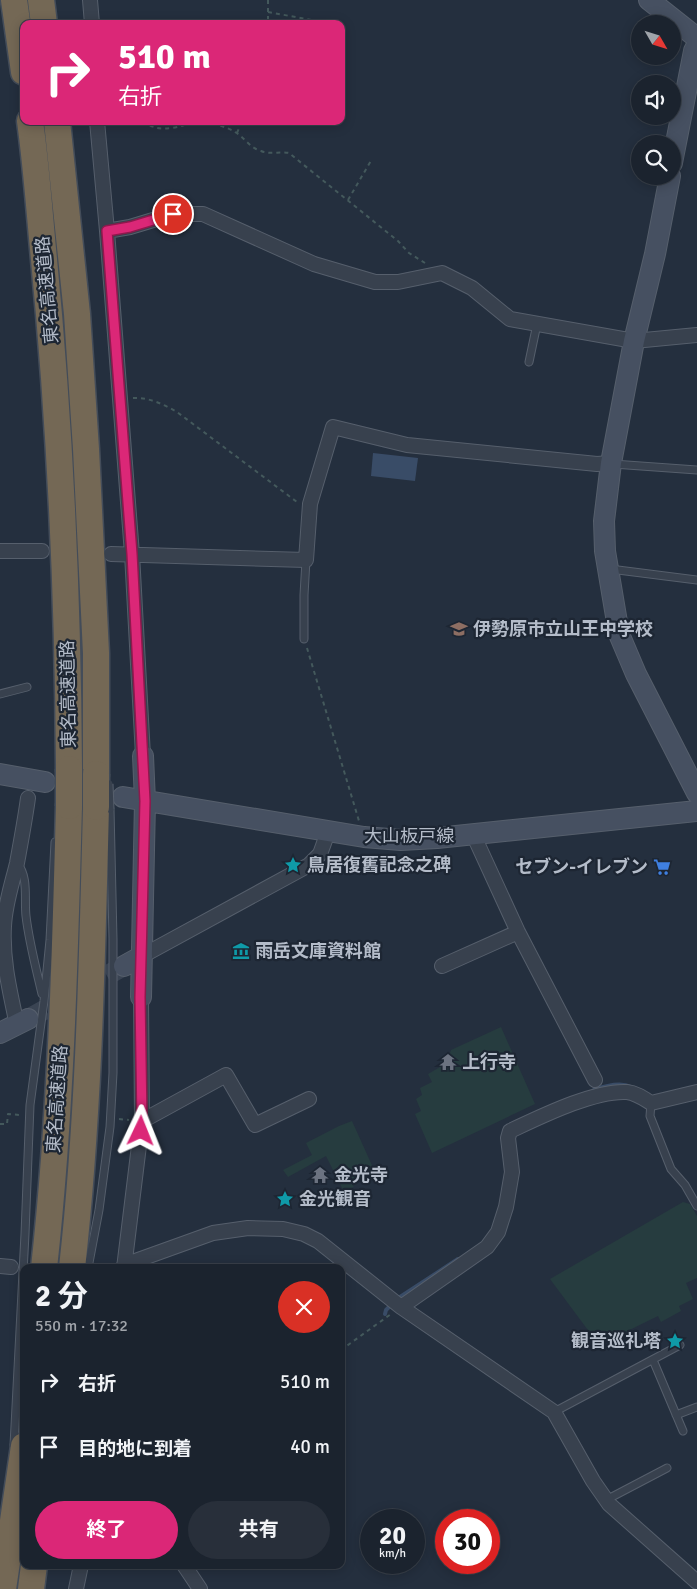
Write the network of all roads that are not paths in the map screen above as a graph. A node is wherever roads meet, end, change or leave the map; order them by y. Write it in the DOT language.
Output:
graph roads {
  1 [pos="14,0"];
  2 [pos="41,0"];
  3 [pos="90,0"];
  4 [pos="648,0"];
  5 [pos="44,20"];
  6 [pos="92,20"];
  7 [pos="697,38"];
  8 [pos="20,43"];
  9 [pos="697,45"];
  10 [pos="30,125"];
  11 [pos="57,125"];
  12 [pos="97,125"];
  13 [pos="677,135"];
  14 [pos="668,185"];
  15 [pos="107,231"];
  16 [pos="537,324"];
  17 [pos="697,335"];
  18 [pos="634,341"];
  19 [pos="529,362"];
  20 [pos="611,463"];
  21 [pos="697,470"];
  22 [pos="0,551"];
  23 [pos="42,551"];
  24 [pos="111,554"];
  25 [pos="132,554"];
  26 [pos="306,560"];
  27 [pos="607,568"];
  28 [pos="697,580"];
  29 [pos="304,639"];
  30 [pos="68,643"];
  31 [pos="96,653"];
  32 [pos="27,687"];
  33 [pos="0,694"];
  34 [pos="61,712"];
  35 [pos="104,740"];
  36 [pos="142,756"];
  37 [pos="0,774"];
  38 [pos="45,782"];
  39 [pos="697,793"];
  40 [pos="28,798"];
  41 [pos="145,801"];
  42 [pos="110,804"];
  43 [pos="697,811"];
  44 [pos="328,832"];
  45 [pos="474,834"];
  46 [pos="55,837"];
  47 [pos="17,863"];
  48 [pos="518,932"];
  49 [pos="142,956"];
  50 [pos="124,966"];
  51 [pos="442,966"];
  52 [pos="140,997"];
  53 [pos="44,1001"];
  54 [pos="15,1026"];
  55 [pos="600,1088"];
  56 [pos="697,1092"];
  57 [pos="308,1098"];
  58 [pos="651,1103"];
  59 [pos="136,1120"];
  60 [pos="697,1206"];
  61 [pos="24,1264"];
  62 [pos="44,1264"];
  63 [pos="72,1264"];
  64 [pos="89,1264"];
  65 [pos="124,1264"];
  66 [pos="129,1264"];
  67 [pos="396,1303"];
  68 [pos="680,1344"];
  69 [pos="653,1360"];
  70 [pos="20,1372"];
  71 [pos="697,1407"];
  72 [pos="554,1412"];
  73 [pos="676,1415"];
  74 [pos="683,1431"];
  75 [pos="17,1452"];
  76 [pos="667,1468"];
  77 [pos="606,1500"];
  78 [pos="34,1569"];
  79 [pos="38,1569"];
  80 [pos="80,1569"];
  81 [pos="187,1569"];
  82 [pos="697,1582"];
  83 [pos="3,1589"];
  84 [pos="32,1589"];
  85 [pos="76,1589"];
  86 [pos="200,1589"];
  1 -- 8 [label="highway"];
  2 -- 5 [label="highway"];
  3 -- 6 [label="street"];
  4 -- 7 [label="street"];
  9 -- 13 [label="street"];
  10 -- 30 [label="highway, 東名高速道路"];
  11 -- 31 [label="highway, 東名高速道路"];
  12 -- 15 [label="street"];
  14 -- 18 [label="street"];
  15 -- 16 [label="street"];
  15 -- 25 [label="street"];
  16 -- 18 [label="street"];
  16 -- 19 [label="lane"];
  17 -- 18 [label="street"];
  18 -- 20 [label="street"];
  20 -- 21 [label="lane"];
  20 -- 26 [label="street"];
  20 -- 27 [label="street"];
  22 -- 23 [label="street"];
  24 -- 25 [label="street"];
  25 -- 26 [label="street"];
  25 -- 36 [label="street"];
  26 -- 29 [label="lane"];
  27 -- 28 [label="lane"];
  27 -- 39 [label="street"];
  30 -- 34 [label="lane"];
  30 -- 62 [label="highway, 東名高速道路, bridge"];
  31 -- 35 [label="lane"];
  31 -- 42 [label="highway, 東名高速道路, bridge"];
  32 -- 33 [label="lane"];
  36 -- 41 [label="street"];
  37 -- 38 [label="street"];
  40 -- 47 [label="street"];
  41 -- 42 [label="street, 大山板戸線"];
  41 -- 44 [label="street, 大山板戸線"];
  41 -- 49 [label="street"];
  42 -- 63 [label="highway, 東名高速道路"];
  42 -- 64 [label="lane"];
  43 -- 45 [label="street, 大山板戸線"];
  44 -- 45 [label="street, 大山板戸線"];
  44 -- 49 [label="street"];
  45 -- 48 [label="street"];
  46 -- 53 [label="lane"];
  47 -- 53 [label="lane"];
  47 -- 54 [label="street"];
  48 -- 51 [label="street"];
  48 -- 55 [label="street"];
  49 -- 50 [label="street"];
  49 -- 52 [label="street"];
  52 -- 59 [label="street"];
  53 -- 61 [label="lane"];
  55 -- 58 [label="street"];
  55 -- 67 [label="street"];
  56 -- 58 [label="street"];
  57 -- 59 [label="street"];
  58 -- 60 [label="lane"];
  59 -- 65 [label="street"];
  66 -- 67 [label="street"];
  67 -- 72 [label="street"];
  68 -- 69 [label="lane"];
  69 -- 72 [label="lane"];
  69 -- 73 [label="lane"];
  70 -- 75 [label="lane"];
  71 -- 73 [label="lane"];
  72 -- 77 [label="street"];
  73 -- 74 [label="lane"];
  75 -- 83 [label="highway"];
  76 -- 77 [label="lane"];
  77 -- 82 [label="street"];
  78 -- 84 [label="highway"];
  79 -- 84 [label="lane"];
  80 -- 85 [label="street"];
  81 -- 86 [label="street"];
}
